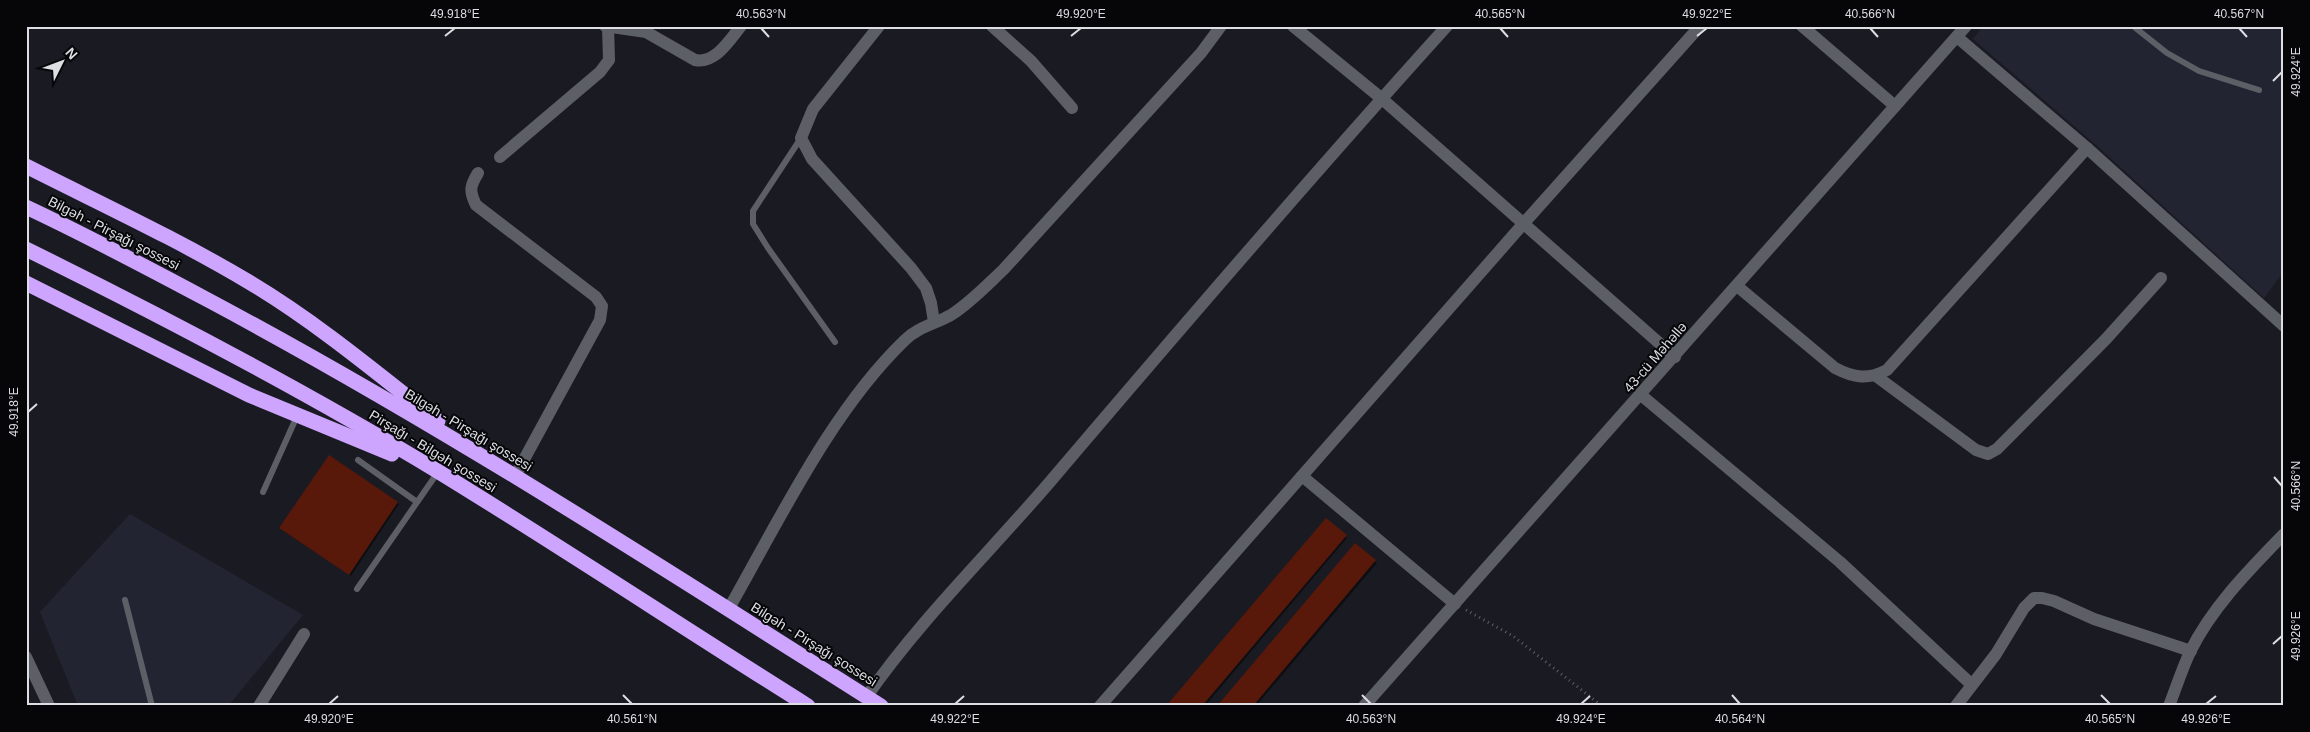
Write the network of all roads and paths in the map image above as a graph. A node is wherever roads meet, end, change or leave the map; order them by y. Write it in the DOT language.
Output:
graph roads {
  1 [pos="741,26"];
  2 [pos="879,26"];
  3 [pos="992,26"];
  4 [pos="1222,26"];
  5 [pos="1293,26"];
  6 [pos="1446,26"];
  7 [pos="1700,26"];
  8 [pos="1802,26"];
  9 [pos="1966,26"];
  10 [pos="2133,26"];
  11 [pos="606,27"];
  12 [pos="1957,37"];
  13 [pos="2260,90"];
  14 [pos="1382,98"];
  15 [pos="1895,106"];
  16 [pos="1072,108"];
  17 [pos="800,138"];
  18 [pos="2087,148"];
  19 [pos="500,156"];
  20 [pos="26,166"];
  21 [pos="478,173"];
  22 [pos="26,208"];
  23 [pos="1524,223"];
  24 [pos="26,249"];
  25 [pos="2161,278"];
  26 [pos="26,284"];
  27 [pos="1737,286"];
  28 [pos="934,322"];
  29 [pos="2284,326"];
  30 [pos="835,342"];
  31 [pos="1675,357"];
  32 [pos="1876,376"];
  33 [pos="1641,395"];
  34 [pos="297,416"];
  35 [pos="487,459"];
  36 [pos="358,460"];
  37 [pos="438,472"];
  38 [pos="514,476"];
  39 [pos="1302,476"];
  40 [pos="264,492"];
  41 [pos="417,502"];
  42 [pos="2284,534"];
  43 [pos="357,589"];
  44 [pos="125,600"];
  45 [pos="1454,604"];
  46 [pos="728,610"];
  47 [pos="304,634"];
  48 [pos="2191,651"];
  49 [pos="26,657"];
  50 [pos="1972,685"];
  51 [pos="866,696"];
  52 [pos="806,705"];
  53 [pos="49,706"];
  54 [pos="152,706"];
  55 [pos="259,706"];
  56 [pos="881,706"];
  57 [pos="1100,706"];
  58 [pos="1364,706"];
  59 [pos="1602,706"];
  60 [pos="1956,706"];
  61 [pos="2168,706"];
  1 -- 11 [label="street"];
  2 -- 17 [label="street"];
  3 -- 16 [label="street"];
  4 -- 28 [label="street"];
  5 -- 14 [label="street"];
  6 -- 14 [label="street"];
  7 -- 23 [label="street"];
  8 -- 15 [label="street"];
  9 -- 12 [label="street, 43-cü Məhəllə"];
  10 -- 13 [label="lane"];
  11 -- 19 [label="street"];
  12 -- 15 [label="street, 43-cü Məhəllə"];
  12 -- 18 [label="street"];
  14 -- 23 [label="street"];
  14 -- 51 [label="street"];
  15 -- 27 [label="street, 43-cü Məhəllə"];
  17 -- 28 [label="street"];
  17 -- 30 [label="lane"];
  18 -- 29 [label="street"];
  18 -- 32 [label="street"];
  20 -- 35 [label="highway"];
  21 -- 38 [label="street"];
  22 -- 35 [label="highway, Bilgəh - Pirşağı şossesi"];
  23 -- 31 [label="street"];
  23 -- 39 [label="street"];
  24 -- 37 [label="highway, Pirşağı - Bilgəh şossesi"];
  25 -- 32 [label="street"];
  26 -- 34 [label="highway"];
  27 -- 31 [label="street, 43-cü Məhəllə"];
  27 -- 32 [label="street"];
  28 -- 46 [label="street"];
  31 -- 33 [label="street, 43-cü Məhəllə"];
  33 -- 45 [label="street, 43-cü Məhəllə"];
  33 -- 50 [label="street"];
  34 -- 37 [label="highway"];
  34 -- 40 [label="lane"];
  35 -- 38 [label="highway, Bilgəh - Pirşağı şossesi"];
  36 -- 41 [label="lane"];
  37 -- 41 [label="lane"];
  37 -- 52 [label="highway, Pirşağı - Bilgəh şossesi"];
  38 -- 46 [label="highway, Bilgəh - Pirşağı şossesi"];
  39 -- 45 [label="street"];
  39 -- 57 [label="street"];
  41 -- 43 [label="lane"];
  42 -- 48 [label="street"];
  44 -- 54 [label="lane"];
  45 -- 58 [label="street, 43-cü Məhəllə"];
  45 -- 59 [label="path"];
  46 -- 51 [label="highway, Bilgəh - Pirşağı şossesi"];
  47 -- 55 [label="street"];
  48 -- 50 [label="street"];
  48 -- 61 [label="street"];
  49 -- 53 [label="street"];
  50 -- 60 [label="street"];
  51 -- 56 [label="highway, Bilgəh - Pirşağı şossesi"];
}
